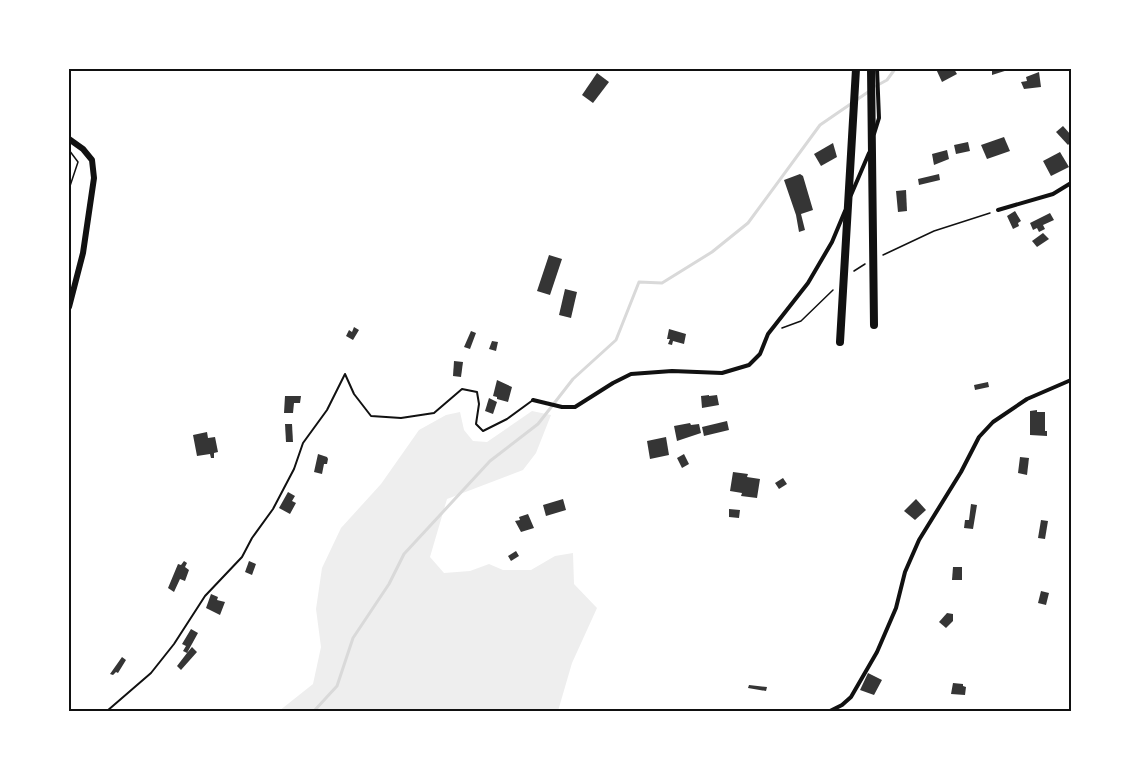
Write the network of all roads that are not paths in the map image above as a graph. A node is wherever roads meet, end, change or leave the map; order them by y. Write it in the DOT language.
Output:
graph roads {
  1 [pos="856,69"];
  2 [pos="871,69"];
  3 [pos="877,69"];
  4 [pos="69,140"];
  5 [pos="1071,183"];
  6 [pos="998,210"];
  7 [pos="69,308"];
  8 [pos="874,325"];
  9 [pos="840,342"];
  10 [pos="1071,380"];
  11 [pos="533,400"];
  12 [pos="106,711"];
  13 [pos="830,711"];
  1 -- 9 [label="highway"];
  2 -- 8 [label="highway"];
  3 -- 11 [label="street"];
  4 -- 7 [label="main road"];
  5 -- 6 [label="street"];
  10 -- 13 [label="street"];
  11 -- 12 [label="lane"];
}
